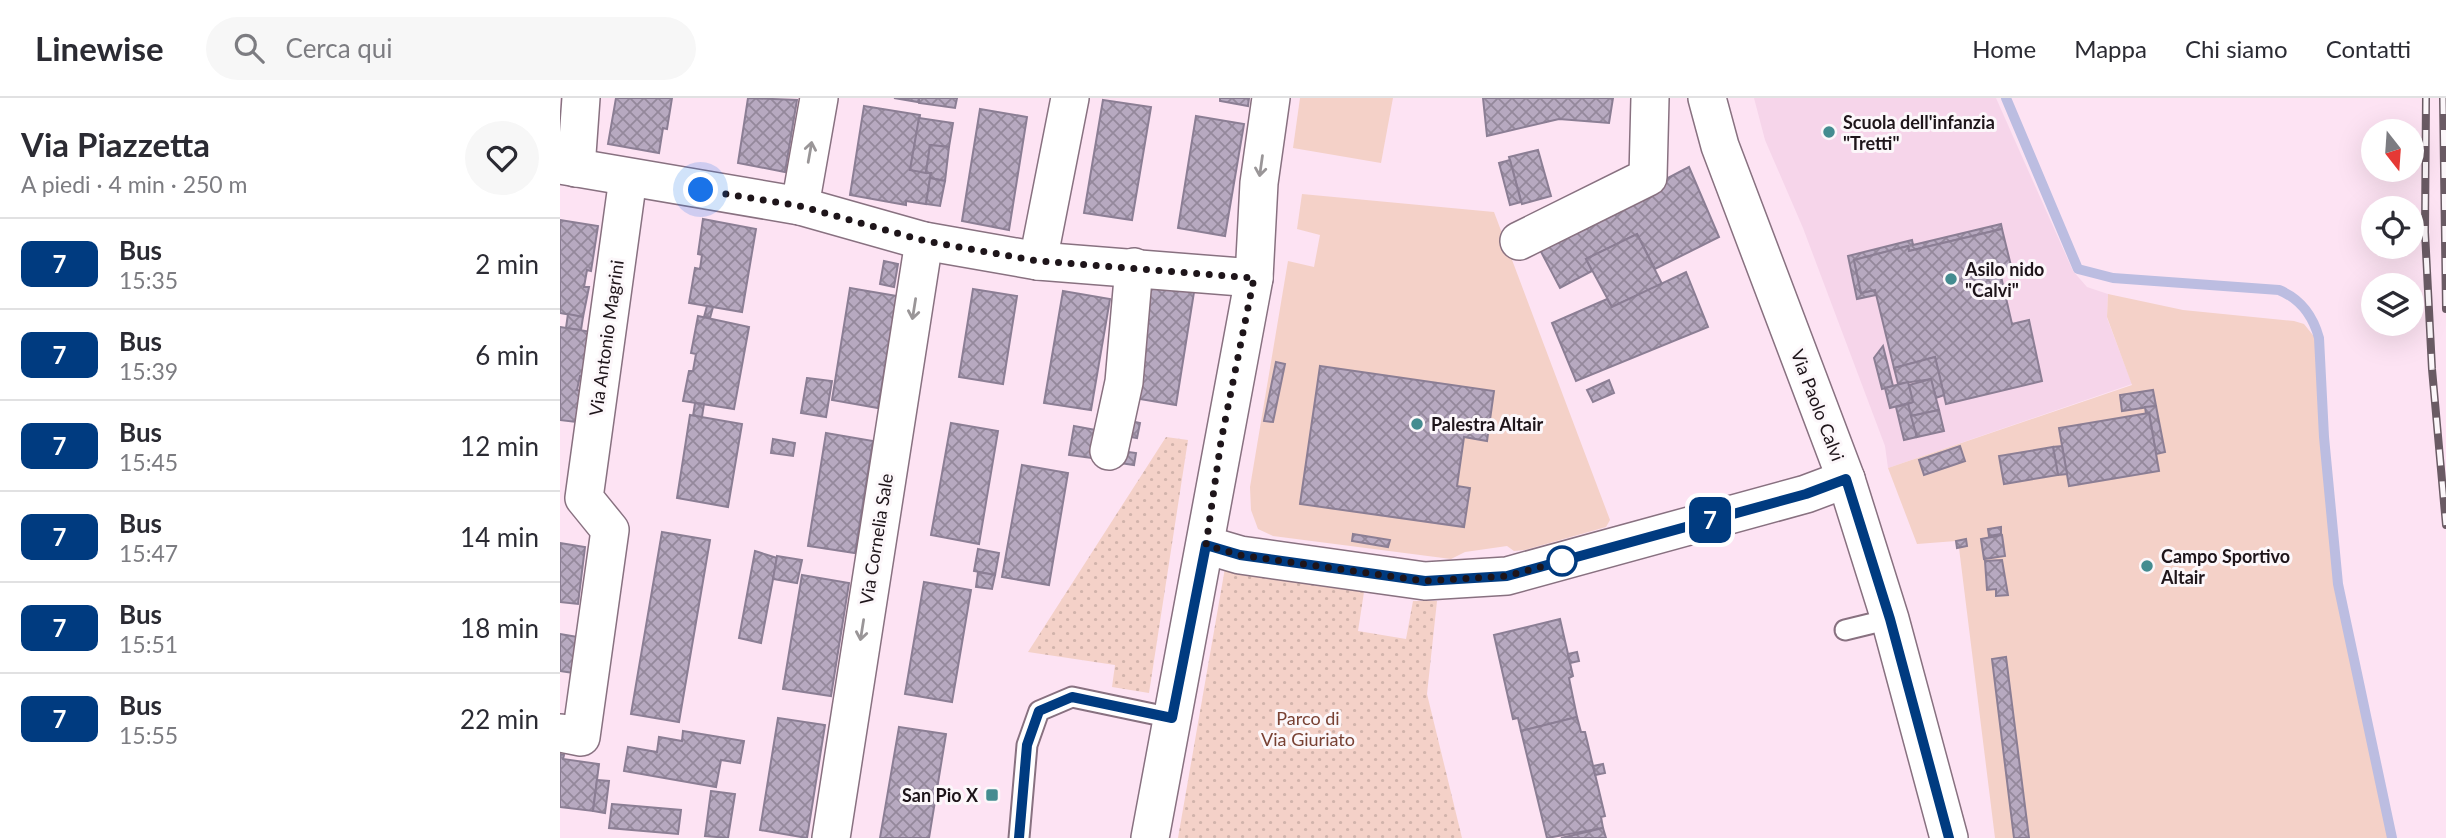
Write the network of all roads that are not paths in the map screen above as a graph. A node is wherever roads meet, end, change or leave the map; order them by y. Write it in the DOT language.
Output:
graph roads {
  1 [pos="581,98"];
  2 [pos="819,98"];
  3 [pos="1070,98"];
  4 [pos="1271,98"];
  5 [pos="1650,98"];
  6 [pos="1707,98"];
  7 [pos="568,166"];
  8 [pos="628,178"];
  9 [pos="800,206"];
  10 [pos="925,241"];
  11 [pos="1519,241"];
  12 [pos="1038,261"];
  13 [pos="1134,267"];
  14 [pos="1254,278"];
  15 [pos="1109,451"];
  16 [pos="1846,479"];
  17 [pos="572,500"];
  18 [pos="1206,545"];
  19 [pos="1890,619"];
  20 [pos="1845,630"];
  21 [pos="1172,718"];
  22 [pos="560,733"];
  23 [pos="831,838"];
  24 [pos="1019,838"];
  25 [pos="1150,838"];
  26 [pos="1950,838"];
  1 -- 7 [label="street"];
  9 -- 2 [label="street, one-way"];
  3 -- 12 [label="street"];
  4 -- 14 [label="street, one-way"];
  5 -- 11 [label="street"];
  6 -- 16 [label="street, Via Paolo Calvi"];
  7 -- 8 [label="street"];
  8 -- 9 [label="street"];
  8 -- 17 [label="street, Via Antonio Magrini"];
  9 -- 10 [label="street"];
  10 -- 12 [label="street"];
  10 -- 23 [label="street, Via Cornelia Sale, one-way"];
  12 -- 13 [label="street"];
  13 -- 14 [label="street"];
  13 -- 15 [label="street"];
  14 -- 18 [label="street"];
  16 -- 18 [label="street"];
  16 -- 19 [label="street, Via Paolo Calvi"];
  17 -- 22 [label="street, Via Antonio Magrini"];
  18 -- 21 [label="street"];
  19 -- 20 [label="lane"];
  19 -- 26 [label="street, Via Paolo Calvi"];
  21 -- 24 [label="lane"];
  21 -- 25 [label="street"];
}
